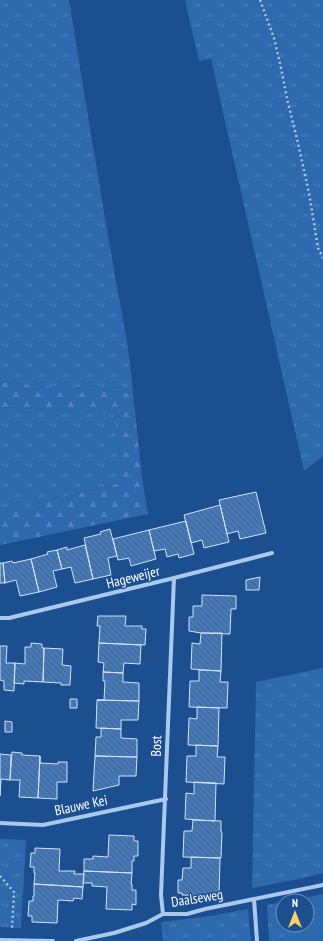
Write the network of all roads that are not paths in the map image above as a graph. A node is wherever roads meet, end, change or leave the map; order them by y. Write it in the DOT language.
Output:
graph roads {
  1 [pos="272,553"];
  2 [pos="174,578"];
  3 [pos="0,618"];
  4 [pos="166,799"];
  5 [pos="0,823"];
  6 [pos="323,885"];
  7 [pos="254,899"];
  8 [pos="163,914"];
  9 [pos="0,940"];
  10 [pos="12,940"];
  11 [pos="53,941"];
  12 [pos="76,941"];
  13 [pos="257,941"];
  1 -- 2 [label="street, Hageweijer"];
  2 -- 3 [label="street, Hageweijer"];
  2 -- 4 [label="street, Bost"];
  4 -- 5 [label="street, Blauwe Kei"];
  4 -- 8 [label="street, Bost"];
  6 -- 7 [label="street, Daalseweg"];
  7 -- 8 [label="street, Daalseweg"];
  7 -- 13 [label="street"];
  8 -- 12 [label="street, Daalseweg"];
  9 -- 10 [label="street"];
  10 -- 11 [label="street"];
}
